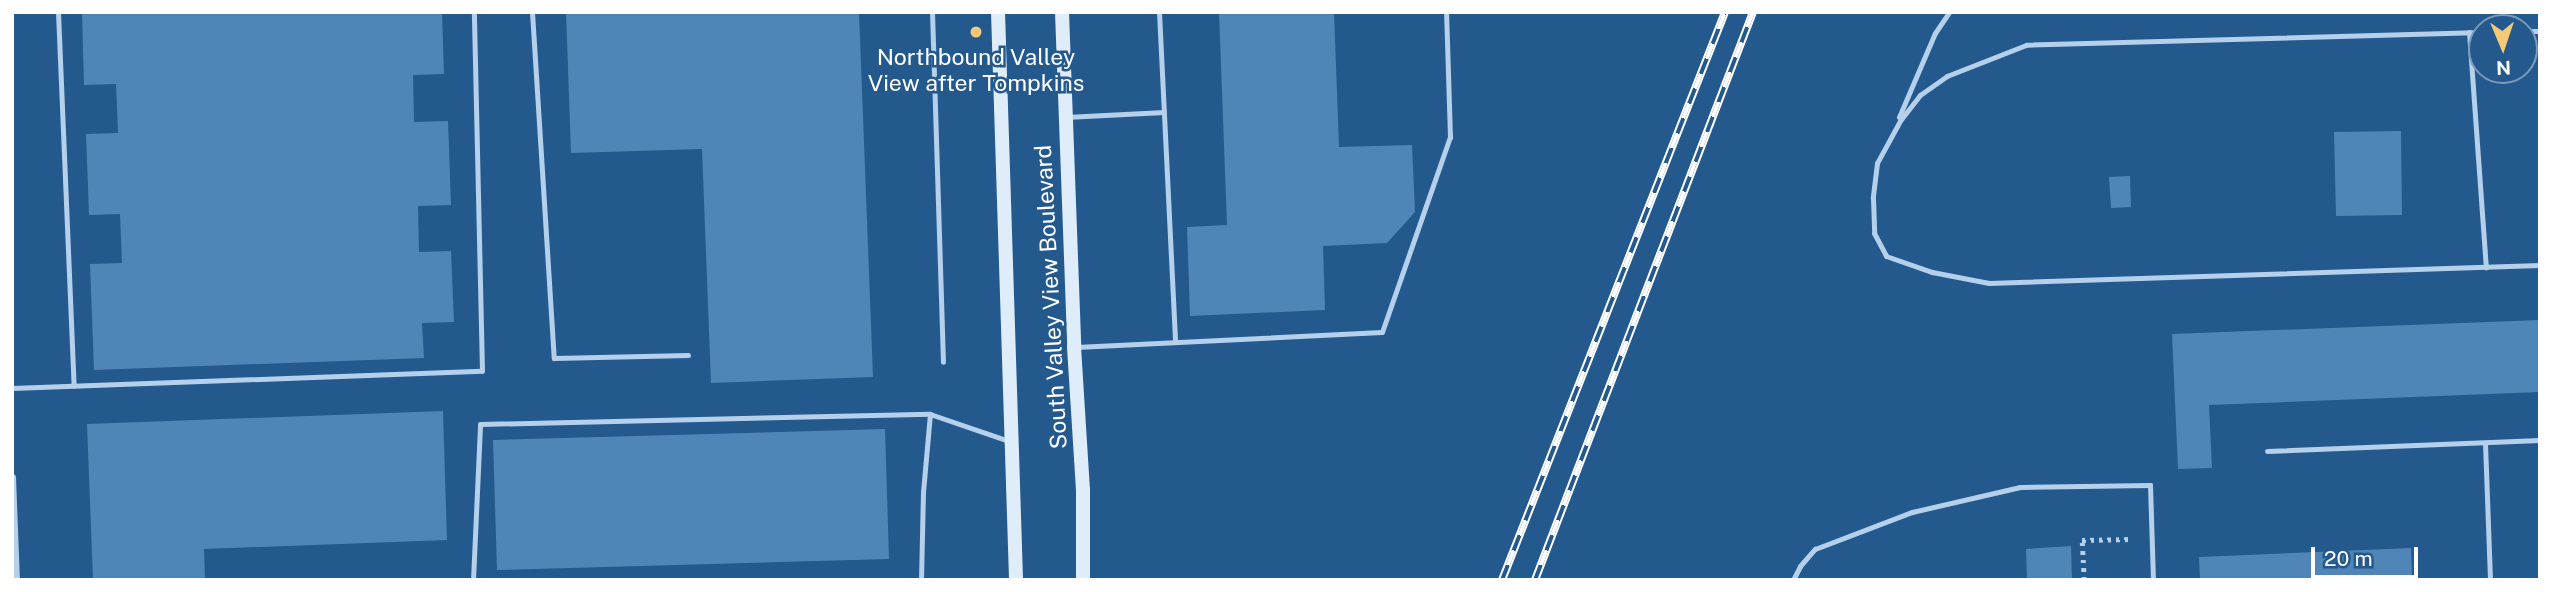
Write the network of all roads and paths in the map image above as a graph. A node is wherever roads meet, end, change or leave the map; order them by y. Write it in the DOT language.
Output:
graph roads {
  1 [pos="58,12"];
  2 [pos="474,12"];
  3 [pos="533,12"];
  4 [pos="932,12"];
  5 [pos="998,12"];
  6 [pos="1062,12"];
  7 [pos="1159,12"];
  8 [pos="1446,12"];
  9 [pos="1949,12"];
  10 [pos="2468,32"];
  11 [pos="2473,84"];
  12 [pos="1164,112"];
  13 [pos="1065,117"];
  14 [pos="1891,137"];
  15 [pos="2540,265"];
  16 [pos="2486,267"];
  17 [pos="1175,341"];
  18 [pos="1074,347"];
  19 [pos="688,355"];
  20 [pos="943,362"];
  21 [pos="74,386"];
  22 [pos="12,388"];
  23 [pos="930,414"];
  24 [pos="2540,440"];
  25 [pos="1012,442"];
  26 [pos="2485,443"];
  27 [pos="2267,451"];
  28 [pos="12,477"];
  29 [pos="2151,538"];
  30 [pos="14,561"];
  31 [pos="16,580"];
  32 [pos="473,580"];
  33 [pos="921,580"];
  34 [pos="1016,580"];
  35 [pos="1083,580"];
  36 [pos="1793,580"];
  37 [pos="2084,580"];
  38 [pos="2153,580"];
  39 [pos="2490,580"];
  1 -- 21 [label="lane"];
  2 -- 21 [label="lane"];
  3 -- 19 [label="lane"];
  4 -- 20 [label="lane"];
  5 -- 25 [label="main road, South Valley View Boulevard"];
  6 -- 13 [label="main road, South Valley View Boulevard"];
  7 -- 12 [label="lane"];
  8 -- 17 [label="lane"];
  9 -- 14 [label="lane"];
  10 -- 14 [label="lane"];
  11 -- 16 [label="lane"];
  12 -- 13 [label="lane"];
  12 -- 17 [label="lane"];
  13 -- 18 [label="main road, South Valley View Boulevard"];
  14 -- 16 [label="lane"];
  15 -- 16 [label="lane"];
  17 -- 18 [label="lane"];
  18 -- 35 [label="main road, South Valley View Boulevard"];
  21 -- 22 [label="lane"];
  23 -- 25 [label="lane"];
  23 -- 32 [label="lane"];
  23 -- 33 [label="lane"];
  24 -- 26 [label="lane"];
  25 -- 34 [label="main road, South Valley View Boulevard"];
  26 -- 27 [label="lane"];
  26 -- 39 [label="lane"];
  28 -- 30 [label="street"];
  29 -- 36 [label="lane"];
  29 -- 37 [label="path"];
  29 -- 38 [label="lane"];
  30 -- 31 [label="street"];
}
